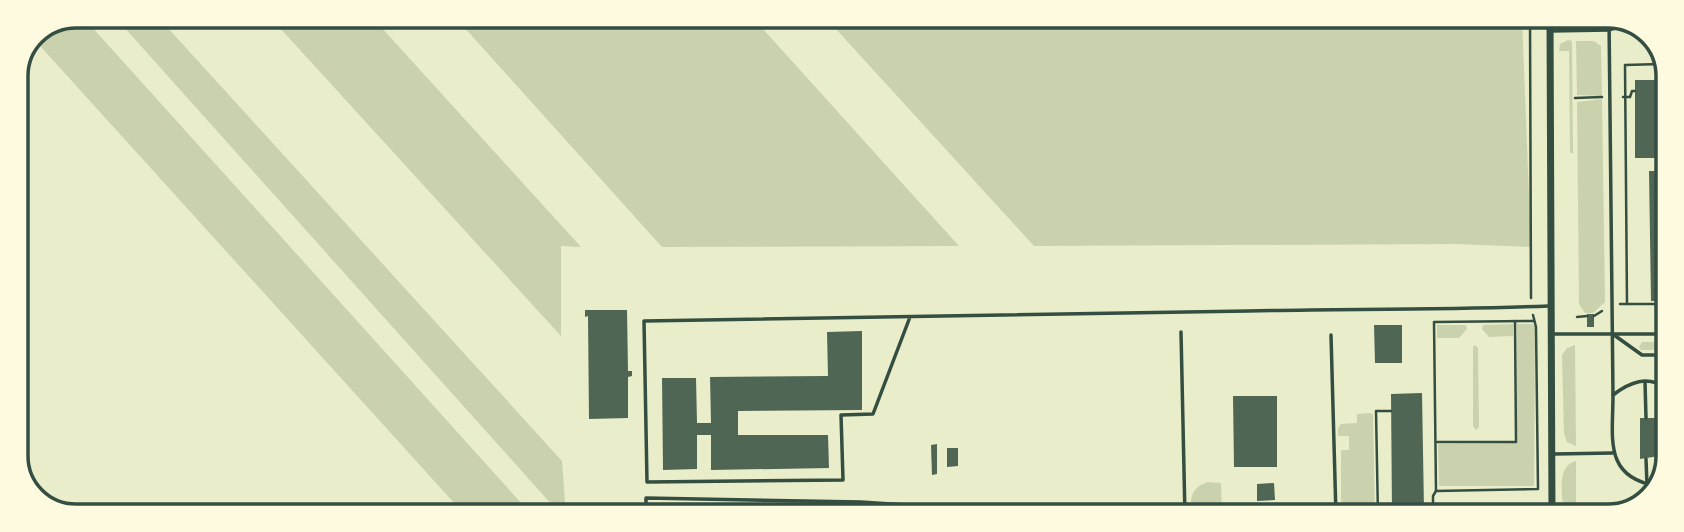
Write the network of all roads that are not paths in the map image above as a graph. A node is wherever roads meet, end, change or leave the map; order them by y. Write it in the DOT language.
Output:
graph roads {
  1 [pos="1613,29"];
  2 [pos="1609,30"];
  3 [pos="1550,31"];
  4 [pos="1552,306"];
  5 [pos="910,317"];
  6 [pos="1181,332"];
  7 [pos="1552,334"];
  8 [pos="1612,334"];
  9 [pos="1656,334"];
  10 [pos="1331,335"];
  11 [pos="1656,355"];
  12 [pos="1645,381"];
  13 [pos="1656,382"];
  14 [pos="1613,396"];
  15 [pos="1646,418"];
  16 [pos="1613,453"];
  17 [pos="1552,454"];
  18 [pos="1647,459"];
  19 [pos="1647,485"];
  20 [pos="646,504"];
  21 [pos="889,504"];
  22 [pos="1185,504"];
  23 [pos="1336,504"];
  24 [pos="1552,504"];
  1 -- 2 [label="lane"];
  2 -- 3 [label="lane"];
  2 -- 8 [label="lane"];
  3 -- 4 [label="street"];
  4 -- 5 [label="lane"];
  4 -- 7 [label="street"];
  5 -- 5 [label="lane"];
  6 -- 22 [label="lane"];
  7 -- 8 [label="lane"];
  7 -- 17 [label="street"];
  8 -- 9 [label="lane"];
  8 -- 11 [label="lane"];
  8 -- 14 [label="lane"];
  10 -- 23 [label="lane"];
  12 -- 13 [label="lane"];
  12 -- 14 [label="lane"];
  12 -- 15 [label="lane"];
  14 -- 16 [label="lane"];
  16 -- 17 [label="lane"];
  16 -- 19 [label="lane"];
  17 -- 24 [label="street"];
  18 -- 19 [label="lane"];
  20 -- 21 [label="lane"];
}
